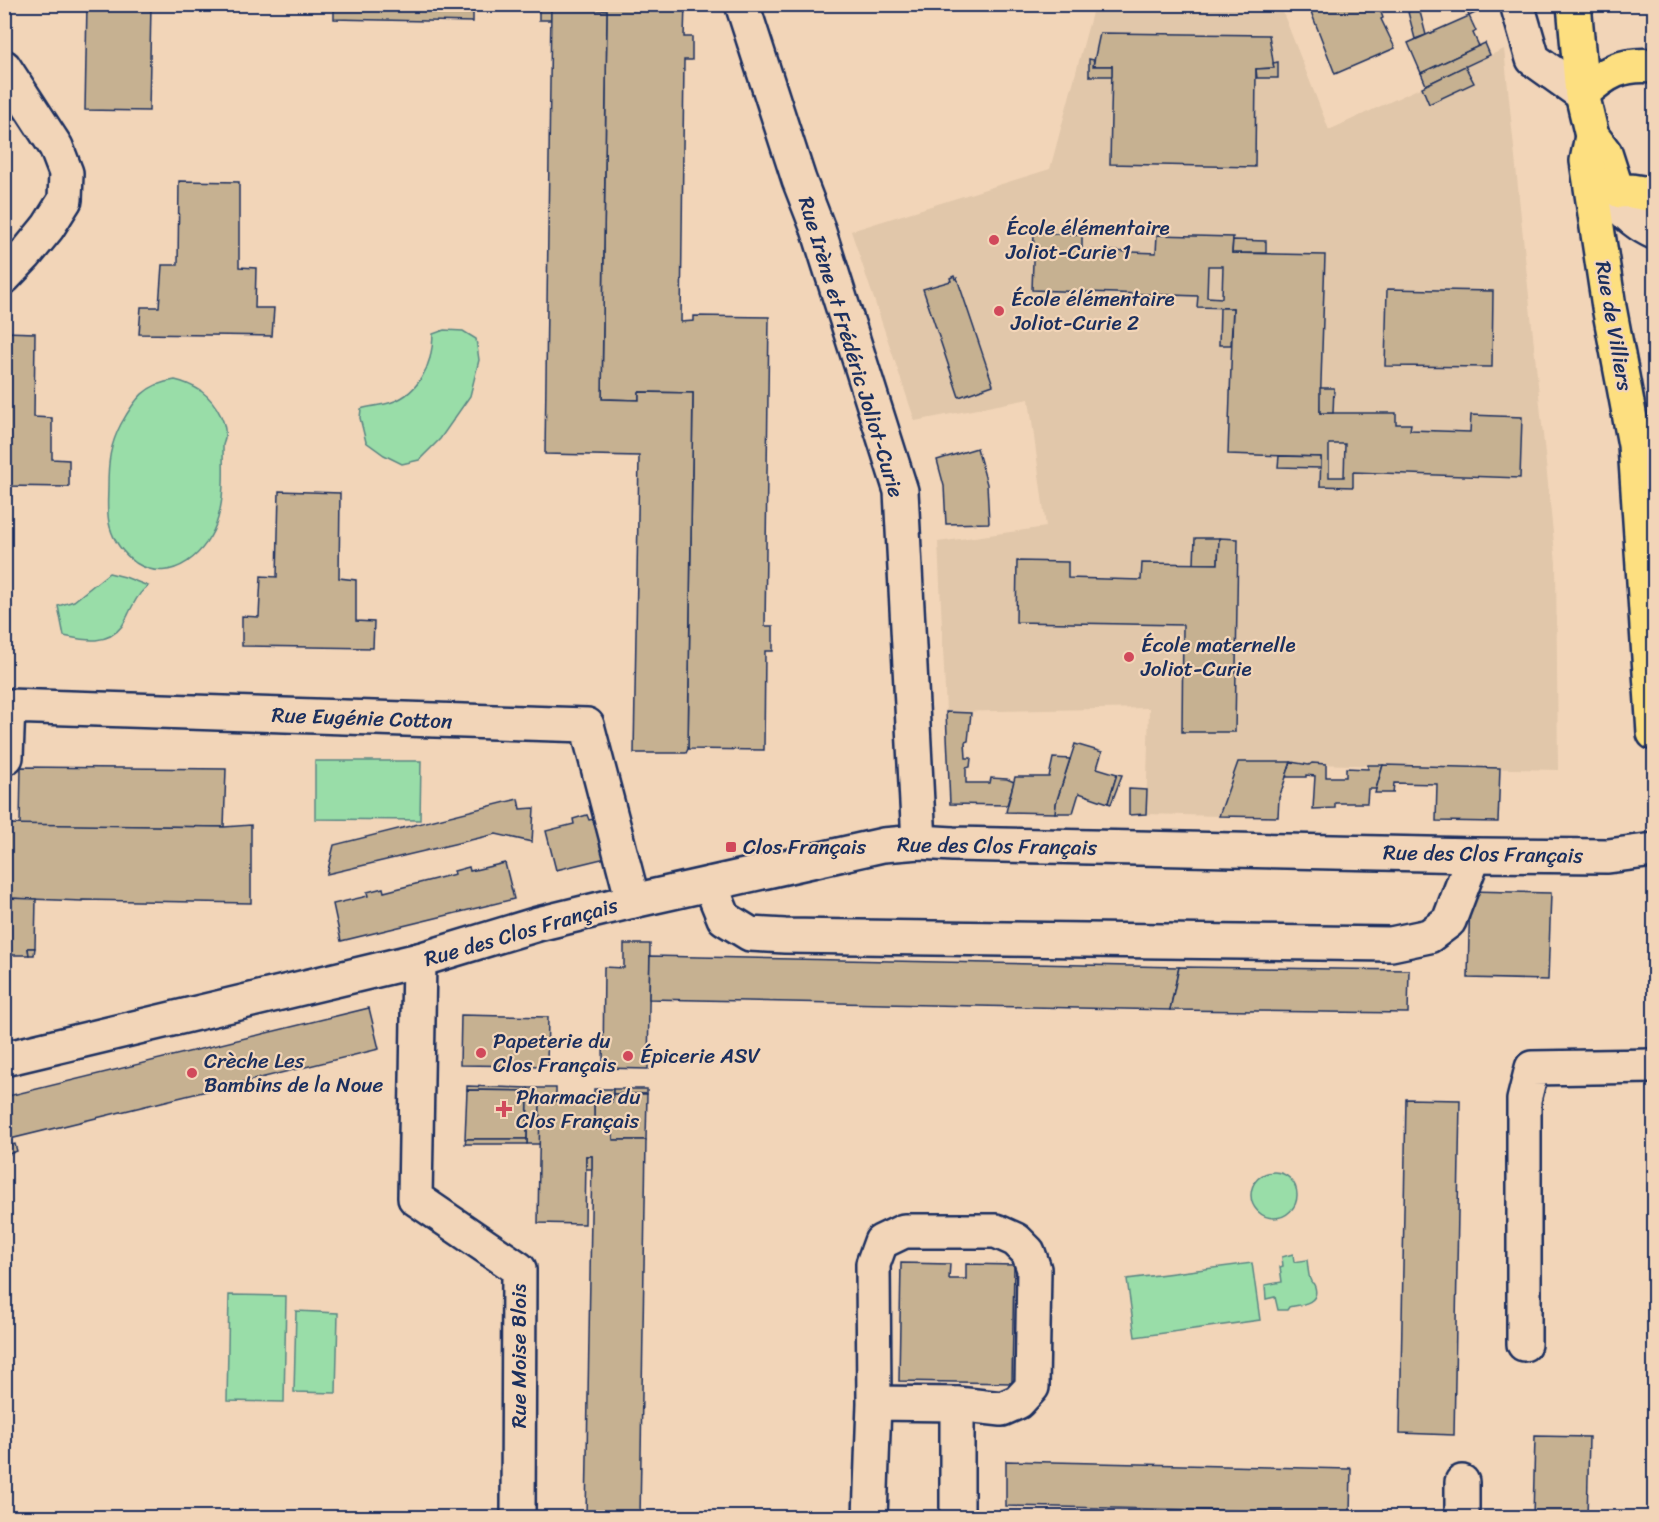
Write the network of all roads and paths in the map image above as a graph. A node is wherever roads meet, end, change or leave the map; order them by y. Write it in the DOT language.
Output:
graph roads {
  1 [pos="742,4"];
  2 [pos="1517,4"];
  3 [pos="1574,4"];
  4 [pos="1654,66"];
  5 [pos="4,67"];
  6 [pos="1582,94"];
  7 [pos="1592,136"];
  8 [pos="1620,191"];
  9 [pos="1654,194"];
  10 [pos="1654,232"];
  11 [pos="4,277"];
  12 [pos="1654,733"];
  13 [pos="4,757"];
  14 [pos="919,842"];
  15 [pos="1654,850"];
  16 [pos="1474,855"];
  17 [pos="710,884"];
  18 [pos="633,901"];
  19 [pos="419,960"];
  20 [pos="4,1059"];
  21 [pos="1654,1066"];
  22 [pos="1524,1344"];
  23 [pos="874,1403"];
  24 [pos="957,1404"];
  25 [pos="1462,1482"];
  26 [pos="518,1518"];
  27 [pos="870,1518"];
  28 [pos="957,1518"];
  29 [pos="1462,1518"];
  1 -- 14 [label="street, Rue Irène et Frédéric Joliot-Curie"];
  2 -- 6 [label="street"];
  3 -- 6 [label="main road"];
  4 -- 6 [label="main road"];
  5 -- 11 [label="street"];
  6 -- 7 [label="main road"];
  7 -- 8 [label="main road"];
  7 -- 12 [label="main road, Rue de Villiers"];
  8 -- 9 [label="main road"];
  8 -- 10 [label="street"];
  13 -- 18 [label="street, Rue Eugénie Cotton"];
  14 -- 16 [label="street, Rue des Clos Français"];
  14 -- 17 [label="street, Rue des Clos Français"];
  15 -- 16 [label="street, Rue des Clos Français"];
  16 -- 17 [label="street"];
  17 -- 18 [label="street, Rue des Clos Français"];
  18 -- 19 [label="street, Rue des Clos Français"];
  19 -- 20 [label="street, Rue des Clos Français"];
  19 -- 26 [label="street, Rue Moise Blois"];
  21 -- 22 [label="street"];
  23 -- 24 [label="street"];
  23 -- 24 [label="street"];
  23 -- 27 [label="street"];
  24 -- 28 [label="street"];
  25 -- 29 [label="street"];
}
